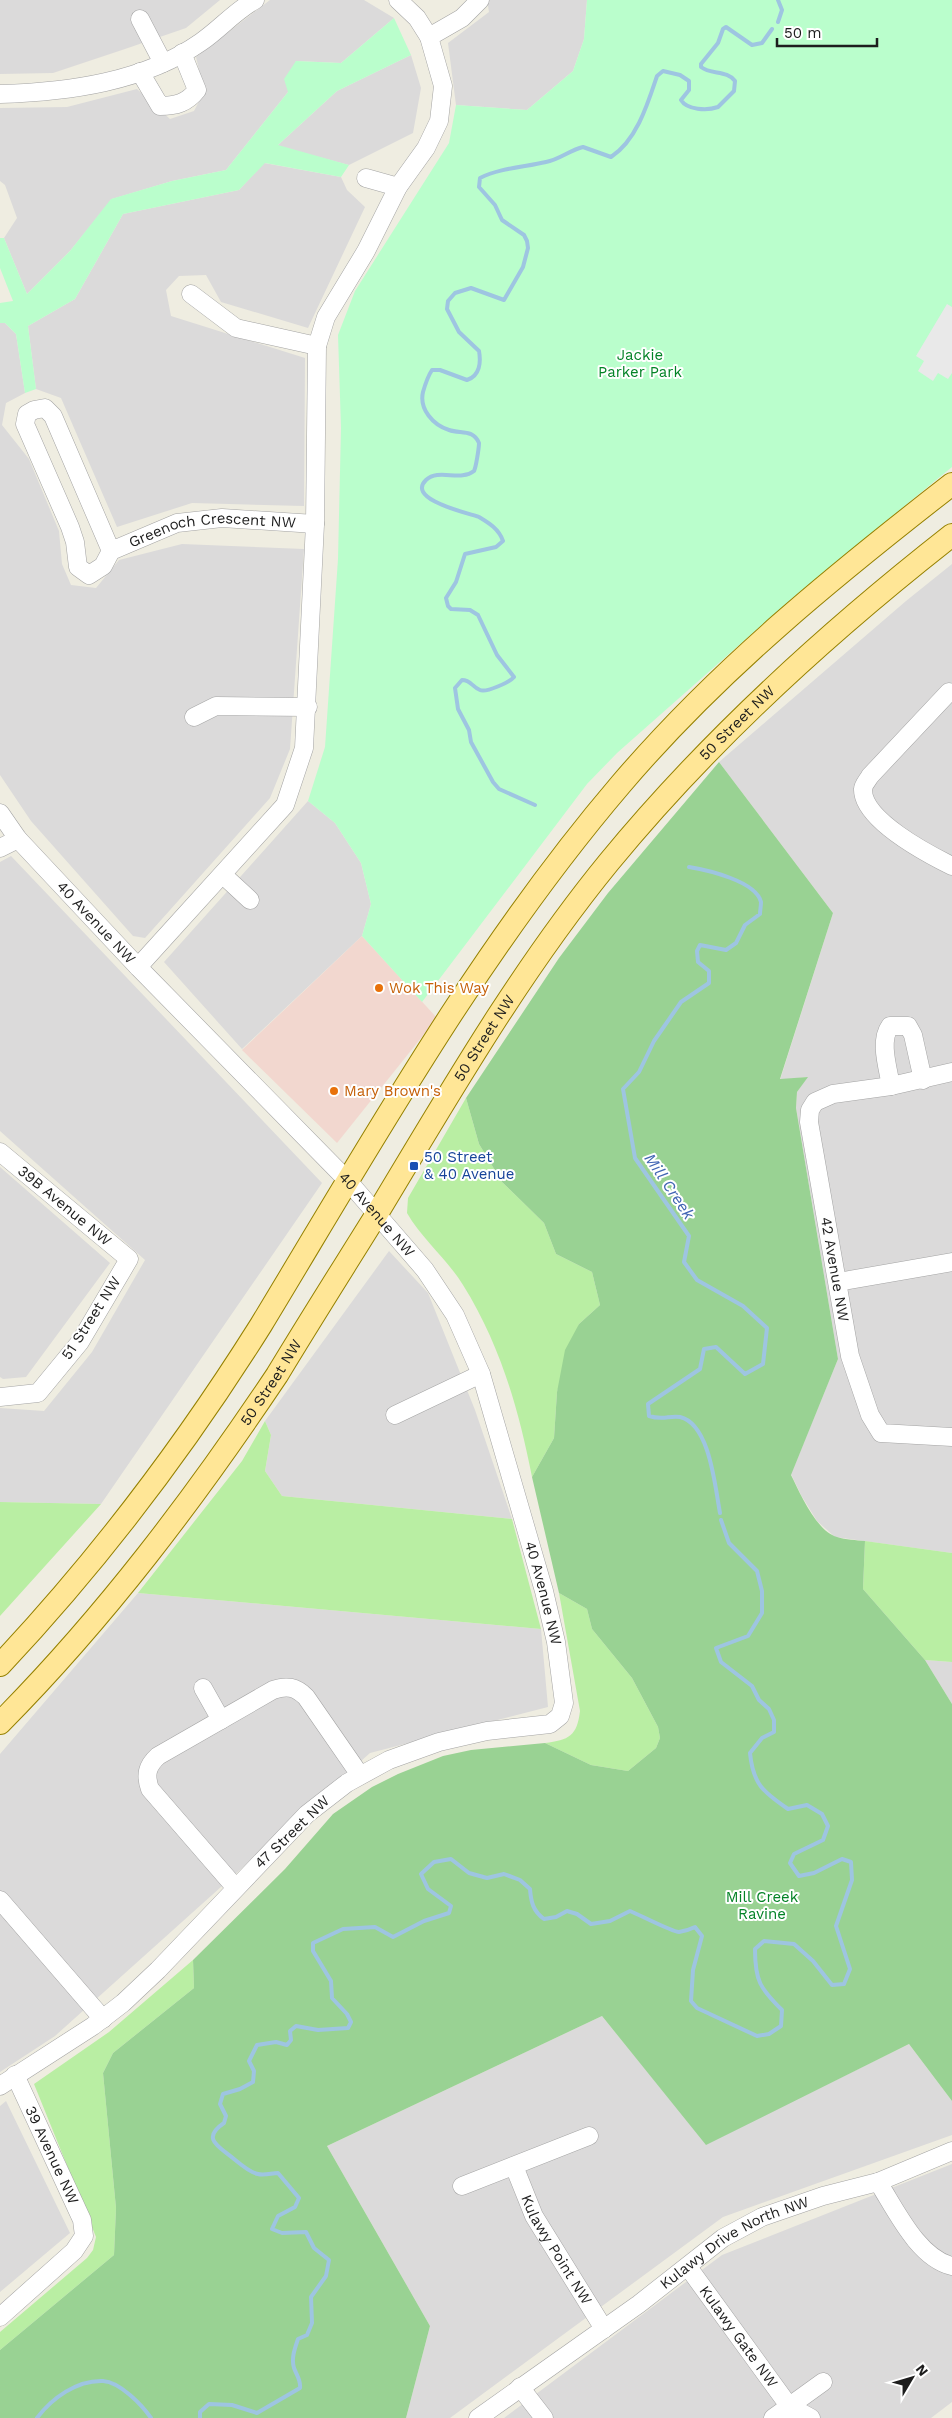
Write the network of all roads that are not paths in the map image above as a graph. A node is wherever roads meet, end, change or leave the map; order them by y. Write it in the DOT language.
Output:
graph roads {
  1 [pos="255,0"];
  2 [pos="398,0"];
  3 [pos="480,0"];
  4 [pos="140,19"];
  5 [pos="429,37"];
  6 [pos="182,53"];
  7 [pos="163,62"];
  8 [pos="140,72"];
  9 [pos="0,94"];
  10 [pos="366,178"];
  11 [pos="398,186"];
  12 [pos="191,294"];
  13 [pos="317,346"];
  14 [pos="952,484"];
  15 [pos="315,524"];
  16 [pos="952,534"];
  17 [pos="111,551"];
  18 [pos="949,692"];
  19 [pos="308,707"];
  20 [pos="194,717"];
  21 [pos="0,813"];
  22 [pos="18,839"];
  23 [pos="0,848"];
  24 [pos="952,866"];
  25 [pos="223,875"];
  26 [pos="250,900"];
  27 [pos="138,967"];
  28 [pos="952,1072"];
  29 [pos="923,1080"];
  30 [pos="891,1086"];
  31 [pos="0,1152"];
  32 [pos="348,1181"];
  33 [pos="376,1214"];
  34 [pos="129,1259"];
  35 [pos="952,1262"];
  36 [pos="838,1282"];
  37 [pos="481,1374"];
  38 [pos="0,1397"];
  39 [pos="395,1415"];
  40 [pos="952,1438"];
  41 [pos="0,1665"];
  42 [pos="203,1688"];
  43 [pos="221,1720"];
  44 [pos="557,1720"];
  45 [pos="0,1723"];
  46 [pos="360,1775"];
  47 [pos="235,1887"];
  48 [pos="0,1900"];
  49 [pos="103,2019"];
  50 [pos="15,2076"];
  51 [pos="0,2086"];
  52 [pos="589,2136"];
  53 [pos="952,2151"];
  54 [pos="514,2166"];
  55 [pos="878,2182"];
  56 [pos="462,2186"];
  57 [pos="952,2266"];
  58 [pos="688,2267"];
  59 [pos="0,2317"];
  60 [pos="604,2329"];
  61 [pos="823,2382"];
  62 [pos="520,2386"];
  63 [pos="791,2412"];
  64 [pos="478,2418"];
  65 [pos="544,2418"];
  66 [pos="773,2418"];
  67 [pos="811,2418"];
  1 -- 6 [label="street"];
  2 -- 5 [label="street, Greenoch Crescent NW"];
  3 -- 5 [label="street"];
  4 -- 7 [label="street"];
  5 -- 11 [label="street, Greenoch Crescent NW"];
  6 -- 7 [label="street"];
  6 -- 8 [label="street"];
  7 -- 8 [label="street"];
  8 -- 9 [label="street"];
  10 -- 11 [label="street"];
  11 -- 13 [label="street, Greenoch Crescent NW"];
  12 -- 13 [label="street"];
  13 -- 15 [label="street, Greenoch Crescent NW"];
  14 -- 32 [label="main road"];
  15 -- 17 [label="street, Greenoch Crescent NW"];
  15 -- 19 [label="street, Greenoch Crescent NW"];
  16 -- 33 [label="main road, 50 Street NW"];
  17 -- 17 [label="street, Greenoch Crescent NW"];
  18 -- 24 [label="street"];
  19 -- 20 [label="street"];
  19 -- 25 [label="street, Greenoch Crescent NW"];
  21 -- 22 [label="street, 40 Avenue NW"];
  22 -- 23 [label="street"];
  22 -- 27 [label="street, 40 Avenue NW"];
  25 -- 26 [label="street"];
  25 -- 27 [label="street, Greenoch Crescent NW"];
  27 -- 32 [label="street, 40 Avenue NW"];
  28 -- 29 [label="street"];
  29 -- 30 [label="street"];
  29 -- 30 [label="street"];
  30 -- 36 [label="street, 42 Avenue NW"];
  31 -- 34 [label="street, 39B Avenue NW"];
  32 -- 33 [label="street, 40 Avenue NW"];
  32 -- 41 [label="main road"];
  33 -- 37 [label="street, 40 Avenue NW"];
  33 -- 45 [label="main road, 50 Street NW"];
  34 -- 38 [label="street, 51 Street NW"];
  35 -- 36 [label="street"];
  36 -- 40 [label="street, 42 Avenue NW"];
  37 -- 39 [label="street"];
  37 -- 44 [label="street, 40 Avenue NW"];
  42 -- 43 [label="street"];
  43 -- 46 [label="street"];
  43 -- 47 [label="street"];
  44 -- 46 [label="street, 47 Street NW"];
  46 -- 47 [label="street, 47 Street NW"];
  47 -- 49 [label="street, 47 Street NW"];
  48 -- 49 [label="street"];
  49 -- 50 [label="street, 47 Street NW"];
  50 -- 51 [label="street, 47 Street NW"];
  50 -- 59 [label="street, 39 Avenue NW"];
  52 -- 54 [label="street"];
  53 -- 55 [label="street, Kulawy Drive North NW"];
  54 -- 56 [label="street"];
  54 -- 60 [label="street, Kulawy Point NW"];
  55 -- 57 [label="street"];
  55 -- 58 [label="street, Kulawy Drive North NW"];
  58 -- 60 [label="street, Kulawy Drive North NW"];
  58 -- 63 [label="street, Kulawy Gate NW"];
  60 -- 62 [label="street, Kulawy Drive North NW"];
  61 -- 63 [label="street"];
  62 -- 64 [label="street, Kulawy Drive North NW"];
  62 -- 65 [label="street"];
  63 -- 66 [label="street"];
  63 -- 67 [label="street, Kulawy Gate NW"];
}
